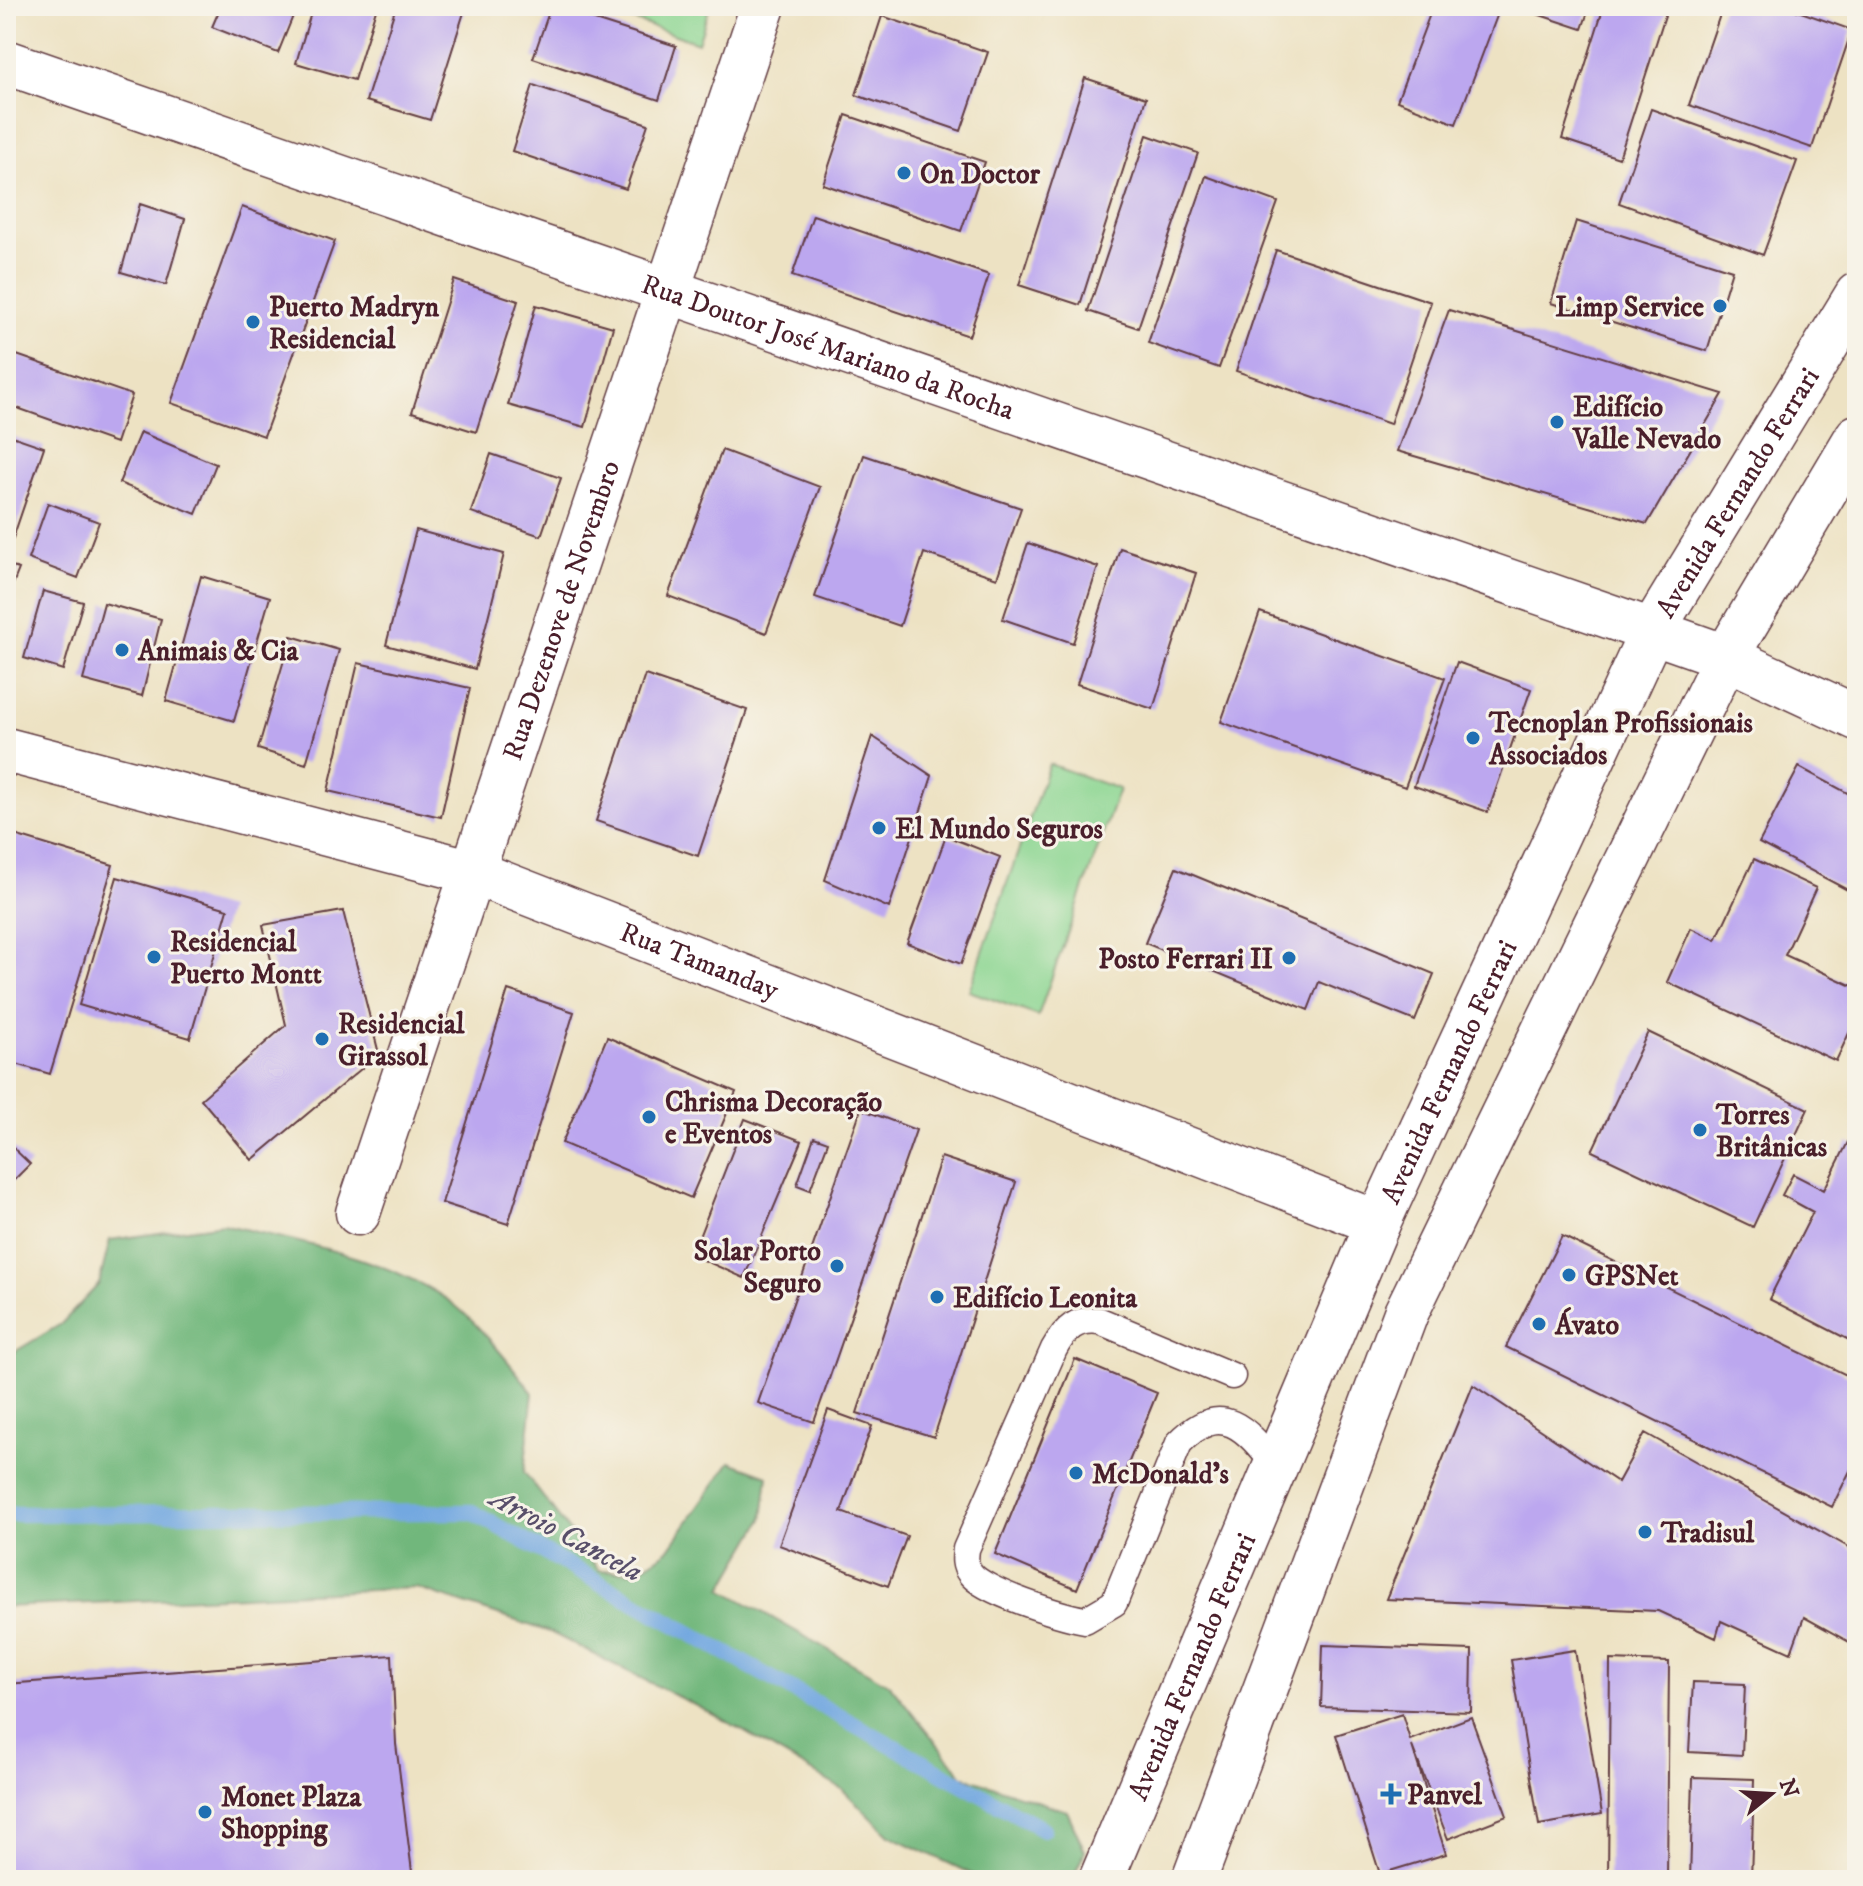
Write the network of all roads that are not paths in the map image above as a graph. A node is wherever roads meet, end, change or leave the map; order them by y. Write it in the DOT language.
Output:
graph roads {
  1 [pos="763,6"];
  2 [pos="6,62"];
  3 [pos="668,290"];
  4 [pos="1857,295"];
  5 [pos="1857,437"];
  6 [pos="1652,631"];
  7 [pos="1726,657"];
  8 [pos="1857,718"];
  9 [pos="6,750"];
  10 [pos="473,872"];
  11 [pos="358,1213"];
  12 [pos="1378,1223"];
  13 [pos="1232,1376"];
  14 [pos="1276,1466"];
  15 [pos="1101,1880"];
  16 [pos="1194,1880"];
  1 -- 3 [label="street, Rua Dezenove de Novembro"];
  2 -- 3 [label="street, Rua Doutor José Mariano da Rocha"];
  3 -- 6 [label="street, Rua Doutor José Mariano da Rocha"];
  3 -- 10 [label="street, Rua Dezenove de Novembro"];
  4 -- 6 [label="street, Avenida Fernando Ferrari"];
  5 -- 7 [label="street"];
  6 -- 7 [label="street, Rua Doutor José Mariano da Rocha"];
  6 -- 12 [label="street, Avenida Fernando Ferrari"];
  7 -- 8 [label="street, Rua Doutor José Mariano da Rocha"];
  7 -- 16 [label="street"];
  9 -- 10 [label="street, Rua Tamanday"];
  10 -- 11 [label="street, Rua Dezenove de Novembro"];
  10 -- 12 [label="street, Rua Tamanday"];
  12 -- 14 [label="street, Avenida Fernando Ferrari"];
  13 -- 14 [label="lane"];
  14 -- 15 [label="street, Avenida Fernando Ferrari"];
}
